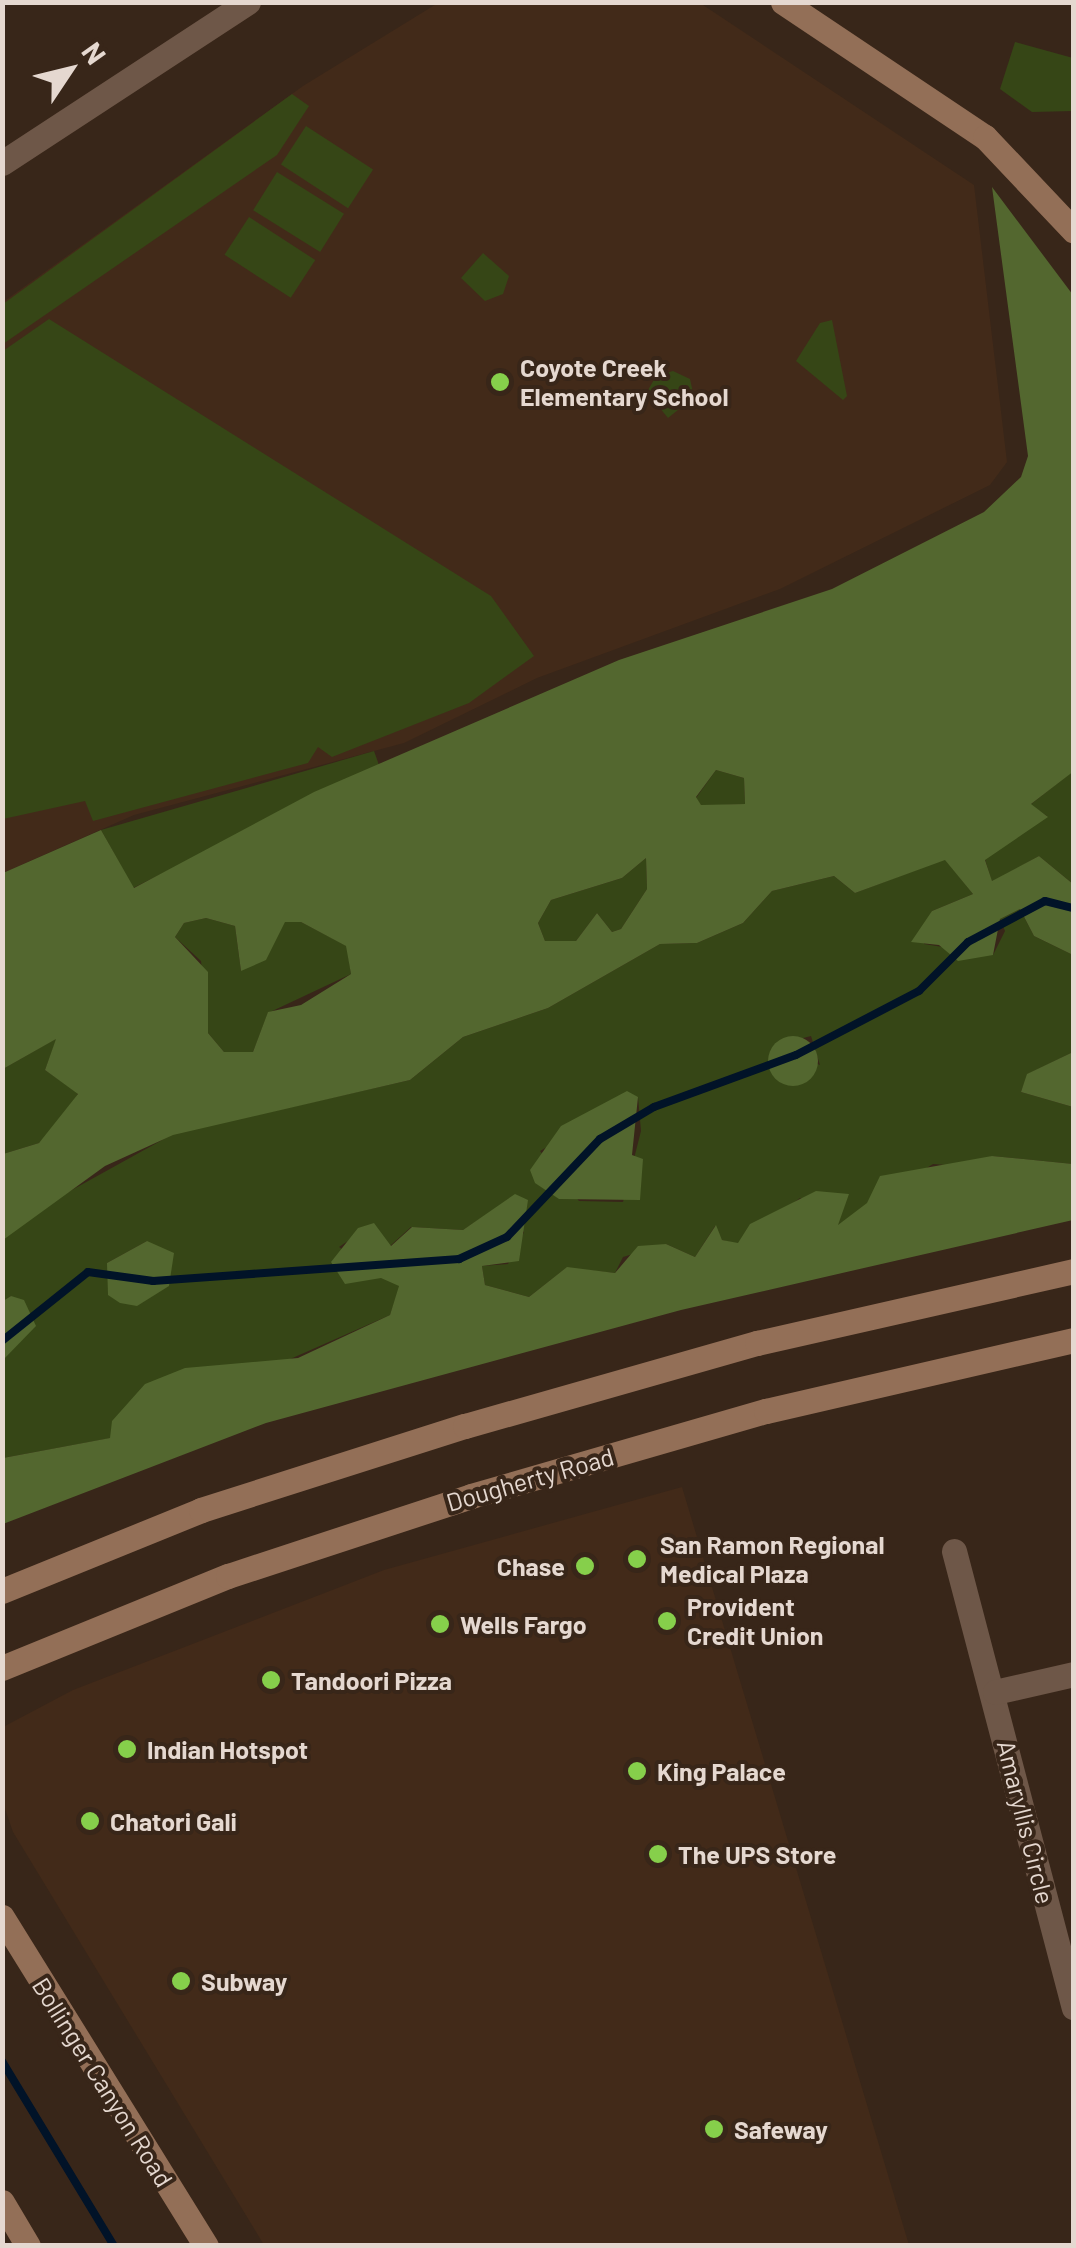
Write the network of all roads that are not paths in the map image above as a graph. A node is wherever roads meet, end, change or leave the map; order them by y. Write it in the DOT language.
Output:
graph roads {
  1 [pos="248,2"];
  2 [pos="783,2"];
  3 [pos="2,163"];
  4 [pos="1074,230"];
  5 [pos="1074,1271"];
  6 [pos="1074,1340"];
  7 [pos="954,1551"];
  8 [pos="2,1591"];
  9 [pos="2,1668"];
  10 [pos="1074,1674"];
  11 [pos="995,1692"];
  12 [pos="2,1917"];
  13 [pos="1074,2008"];
  14 [pos="2,2202"];
  15 [pos="28,2246"];
  16 [pos="206,2246"];
  1 -- 3 [label="street"];
  2 -- 4 [label="main road"];
  5 -- 8 [label="main road"];
  6 -- 9 [label="main road, Dougherty Road"];
  7 -- 11 [label="street, Amaryllis Circle"];
  10 -- 11 [label="street"];
  11 -- 13 [label="street, Amaryllis Circle"];
  12 -- 16 [label="main road, Bollinger Canyon Road"];
  14 -- 15 [label="main road"];
}
